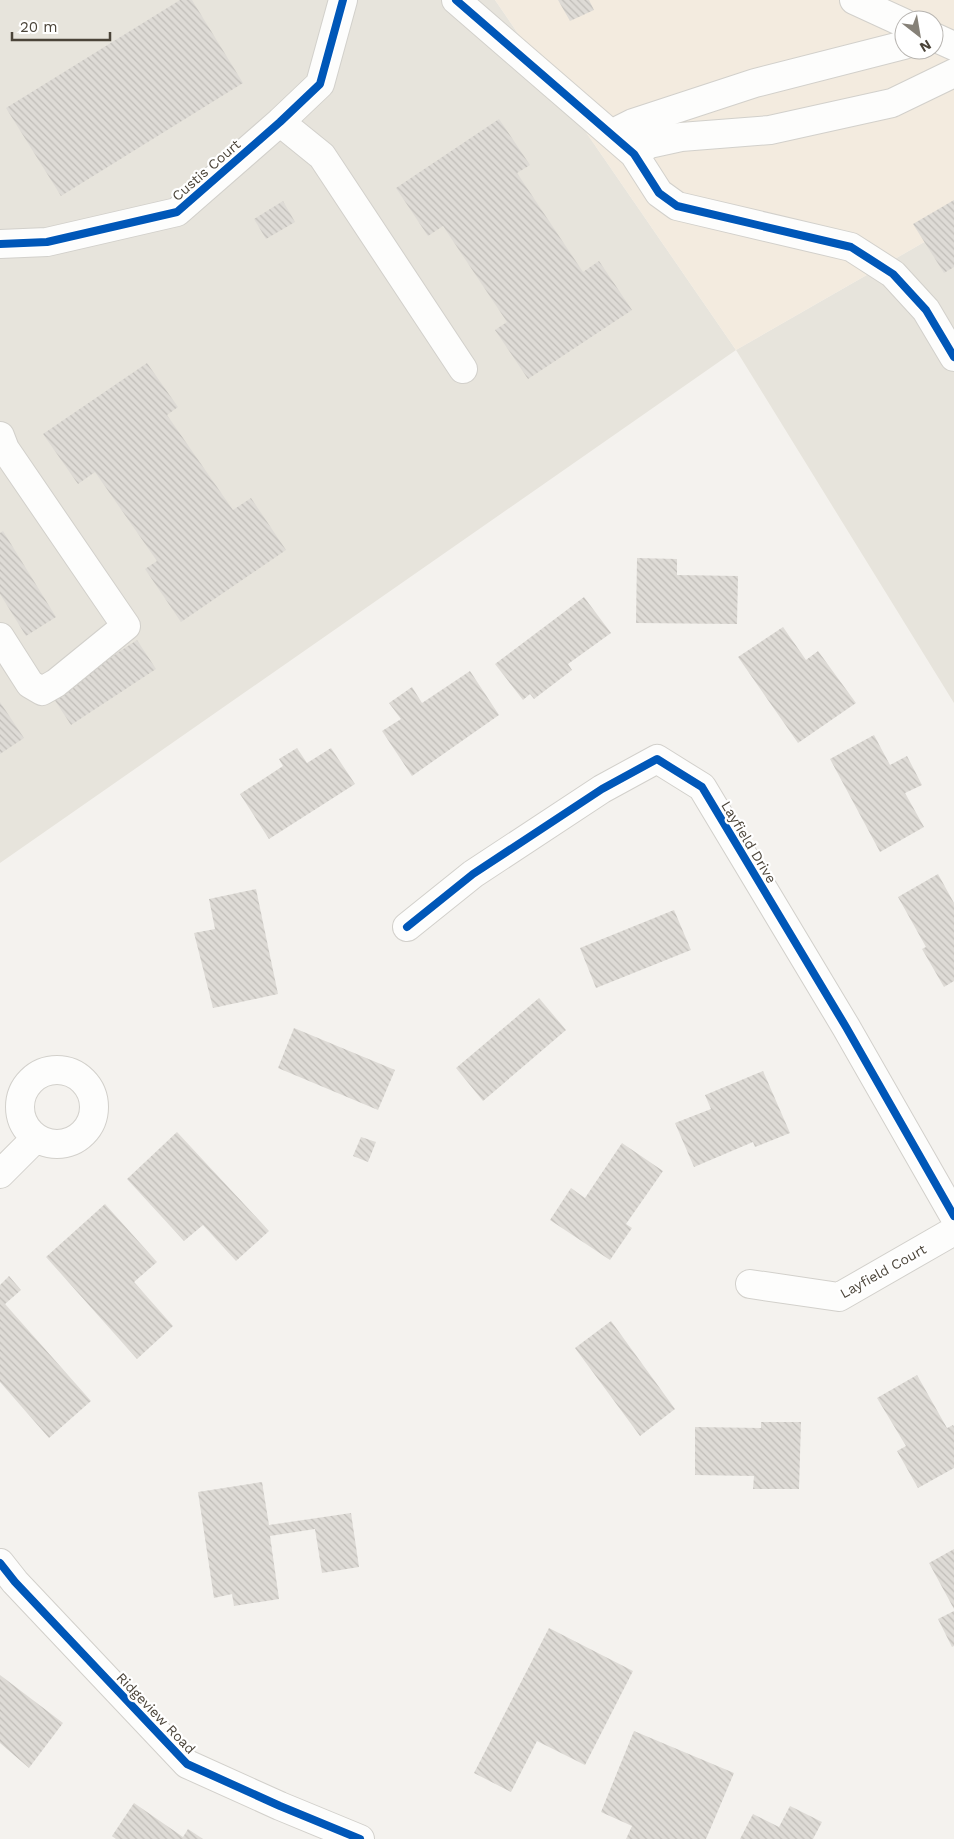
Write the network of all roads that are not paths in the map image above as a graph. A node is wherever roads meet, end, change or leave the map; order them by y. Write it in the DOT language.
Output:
graph roads {
  1 [pos="343,0"];
  2 [pos="456,0"];
  3 [pos="854,0"];
  4 [pos="894,18"];
  5 [pos="894,48"];
  6 [pos="954,73"];
  7 [pos="280,122"];
  8 [pos="611,134"];
  9 [pos="634,154"];
  10 [pos="0,245"];
  11 [pos="954,357"];
  12 [pos="463,369"];
  13 [pos="0,436"];
  14 [pos="0,637"];
  15 [pos="407,927"];
  16 [pos="36,1138"];
  17 [pos="0,1174"];
  18 [pos="954,1216"];
  19 [pos="954,1231"];
  20 [pos="750,1284"];
  21 [pos="0,1563"];
  22 [pos="360,1839"];
  1 -- 7 [label="street, Custis Court"];
  2 -- 8 [label="street"];
  3 -- 4 [label="street"];
  5 -- 8 [label="street"];
  6 -- 9 [label="street"];
  7 -- 10 [label="street, Custis Court"];
  7 -- 12 [label="street"];
  8 -- 9 [label="street"];
  9 -- 11 [label="street"];
  13 -- 14 [label="street"];
  15 -- 18 [label="street, Layfield Drive"];
  16 -- 17 [label="street"];
  19 -- 20 [label="street, Layfield Court"];
  21 -- 22 [label="street, Ridgeview Road"];
}
